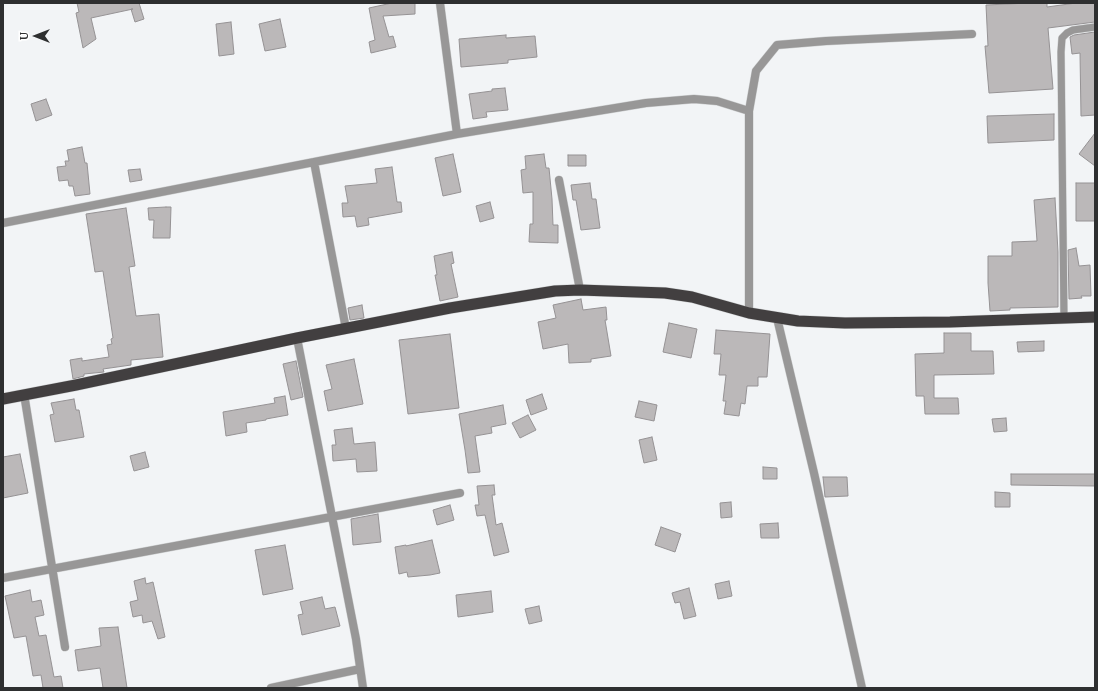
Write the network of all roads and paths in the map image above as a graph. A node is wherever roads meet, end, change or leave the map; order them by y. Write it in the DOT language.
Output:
graph roads {
  1 [pos="440,3"];
  2 [pos="1095,27"];
  3 [pos="972,34"];
  4 [pos="749,111"];
  5 [pos="456,134"];
  6 [pos="314,162"];
  7 [pos="559,180"];
  8 [pos="3,223"];
  9 [pos="580,290"];
  10 [pos="750,313"];
  11 [pos="1095,317"];
  12 [pos="778,318"];
  13 [pos="1064,319"];
  14 [pos="346,329"];
  15 [pos="297,338"];
  16 [pos="24,394"];
  17 [pos="3,399"];
  18 [pos="460,492"];
  19 [pos="332,516"];
  20 [pos="52,569"];
  21 [pos="3,578"];
  22 [pos="65,647"];
  23 [pos="360,669"];
  24 [pos="271,688"];
  25 [pos="363,688"];
  26 [pos="862,688"];
  1 -- 5 [label="street"];
  2 -- 13 [label="lane"];
  3 -- 4 [label="street"];
  4 -- 5 [label="street"];
  4 -- 10 [label="street"];
  5 -- 6 [label="street"];
  6 -- 8 [label="street"];
  6 -- 14 [label="street"];
  7 -- 9 [label="street"];
  9 -- 10 [label="highway"];
  9 -- 14 [label="highway"];
  10 -- 12 [label="highway"];
  11 -- 13 [label="highway"];
  12 -- 13 [label="highway"];
  12 -- 26 [label="street"];
  14 -- 15 [label="highway"];
  15 -- 16 [label="highway"];
  15 -- 19 [label="street"];
  16 -- 17 [label="highway"];
  16 -- 20 [label="street"];
  18 -- 19 [label="street"];
  19 -- 20 [label="street"];
  19 -- 23 [label="street"];
  20 -- 21 [label="street"];
  20 -- 22 [label="street"];
  23 -- 24 [label="street"];
  23 -- 25 [label="street"];
}
